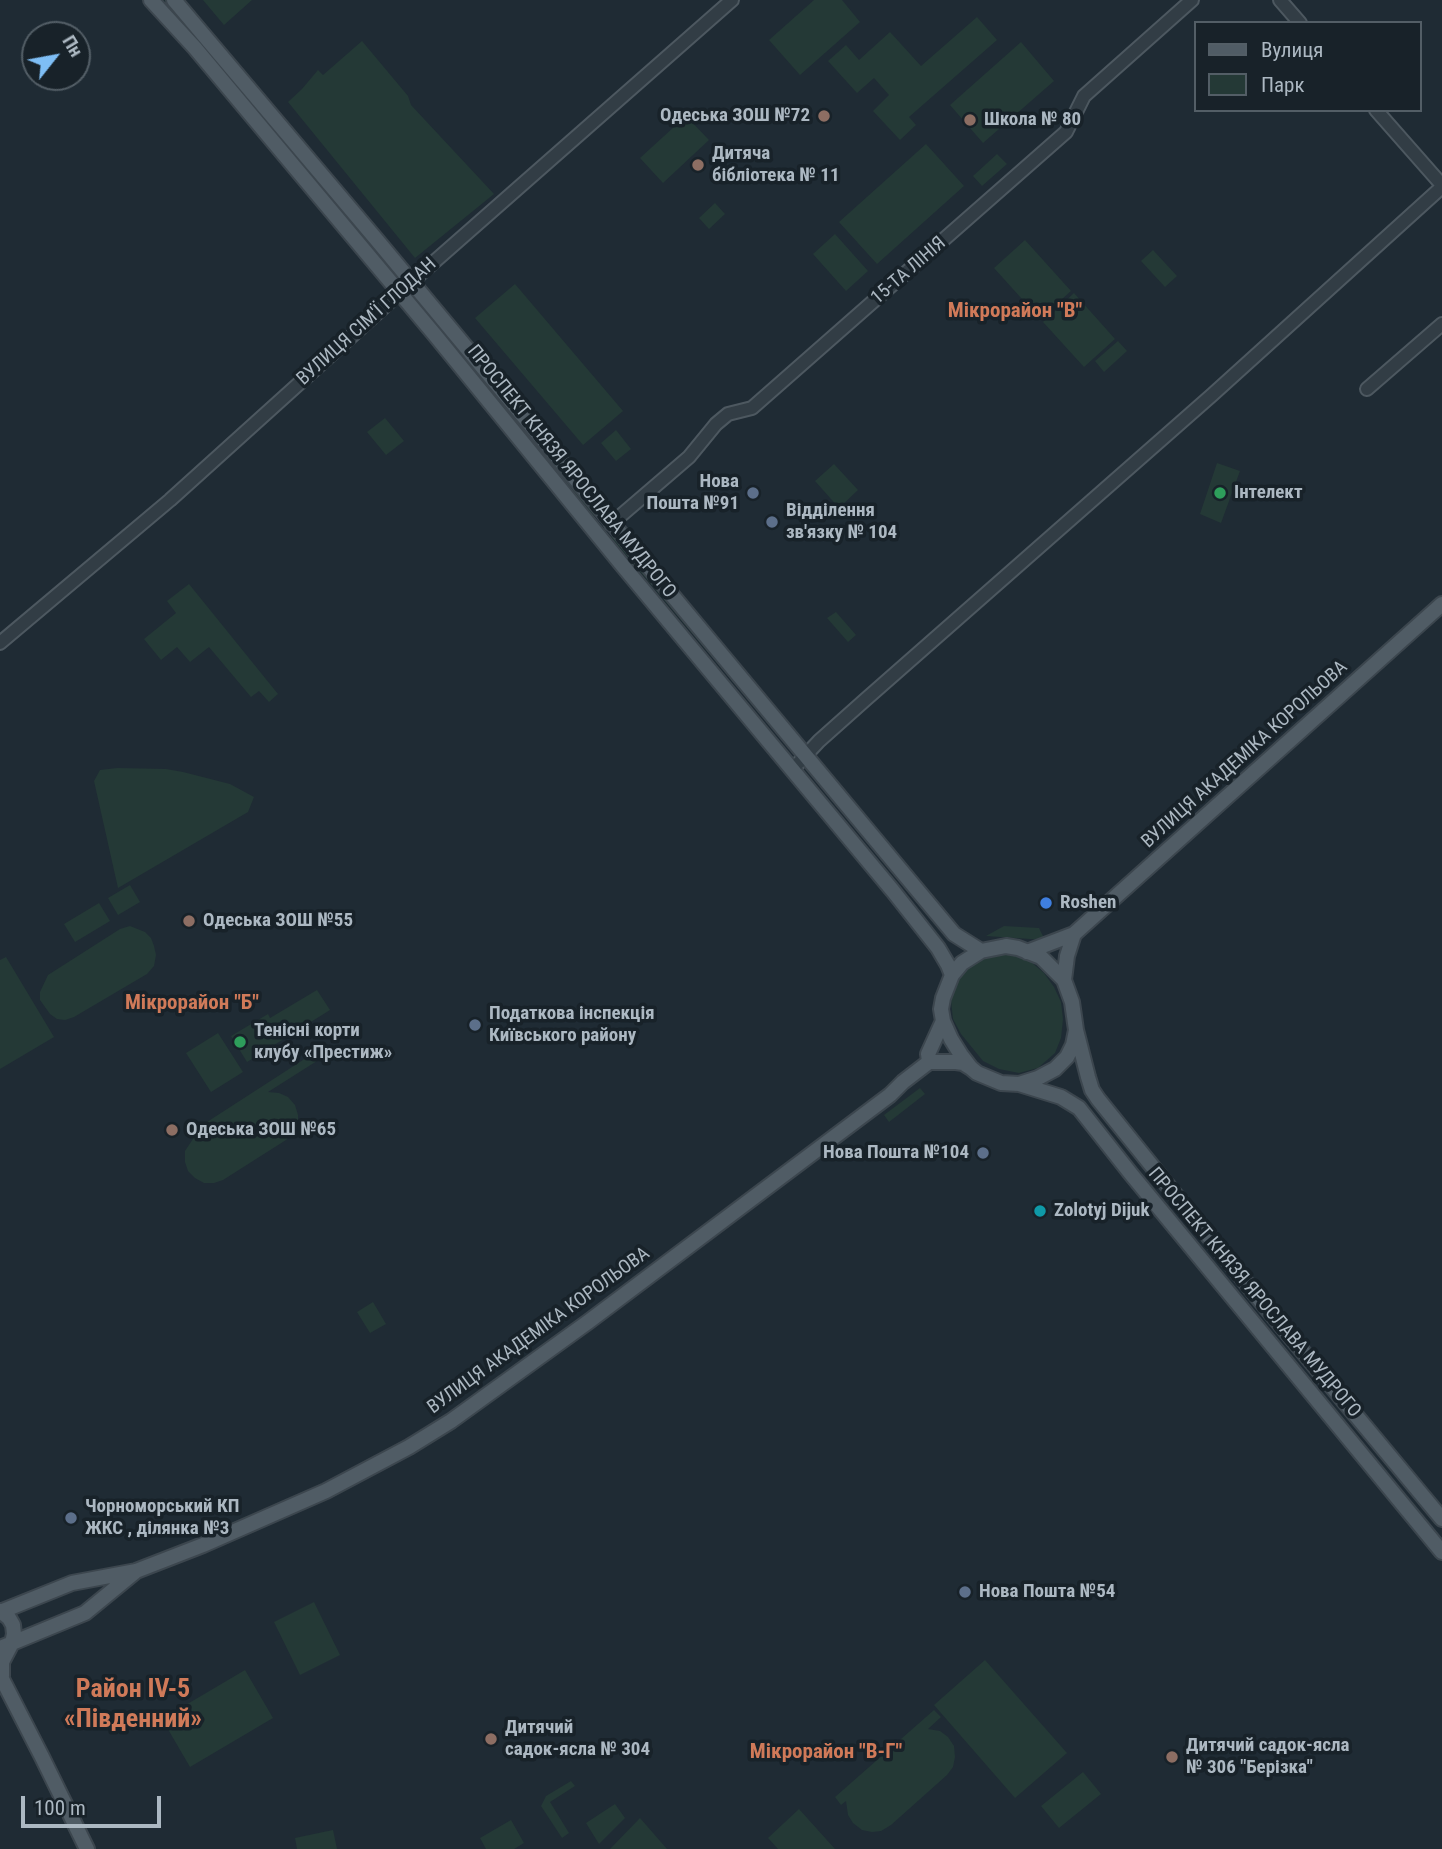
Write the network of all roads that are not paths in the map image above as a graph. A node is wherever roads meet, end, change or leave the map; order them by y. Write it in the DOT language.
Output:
graph roads {
  1 [pos="151,0"];
  2 [pos="174,0"];
  3 [pos="732,0"];
  4 [pos="1192,0"];
  5 [pos="1280,0"];
  6 [pos="1298,21"];
  7 [pos="1378,112"];
  8 [pos="1442,186"];
  9 [pos="411,282"];
  10 [pos="399,294"];
  11 [pos="1442,324"];
  12 [pos="1367,389"];
  13 [pos="611,524"];
  14 [pos="597,536"];
  15 [pos="1442,604"];
  16 [pos="0,643"];
  17 [pos="806,756"];
  18 [pos="792,770"];
  19 [pos="1074,934"];
  20 [pos="981,951"];
  21 [pos="1027,952"];
  22 [pos="952,975"];
  23 [pos="1064,980"];
  24 [pos="943,1021"];
  25 [pos="1076,1030"];
  26 [pos="929,1062"];
  27 [pos="971,1068"];
  28 [pos="1019,1084"];
  29 [pos="1442,1519"];
  30 [pos="1442,1552"];
  31 [pos="136,1571"];
  32 [pos="0,1612"];
  33 [pos="6,1645"];
  34 [pos="1,1676"];
  35 [pos="87,1849"];
  1 -- 10 [label="main road, ПРОСПЕКТ КНЯЗЯ ЯРОСЛАВА МУДРОГО"];
  2 -- 9 [label="main road, ПРОСПЕКТ КНЯЗЯ ЯРОСЛАВА МУДРОГО"];
  3 -- 9 [label="street, ВУЛИЦЯ СІМ'Ї ГЛОДАН"];
  4 -- 13 [label="street, 15-ТА ЛІНІЯ"];
  5 -- 6 [label="street"];
  7 -- 8 [label="street"];
  8 -- 17 [label="street"];
  9 -- 10 [label="street, ВУЛИЦЯ СІМ'Ї ГЛОДАН"];
  9 -- 13 [label="main road, ПРОСПЕКТ КНЯЗЯ ЯРОСЛАВА МУДРОГО"];
  10 -- 14 [label="main road, ПРОСПЕКТ КНЯЗЯ ЯРОСЛАВА МУДРОГО"];
  10 -- 16 [label="street, ВУЛИЦЯ СІМ'Ї ГЛОДАН"];
  11 -- 12 [label="street"];
  13 -- 14 [label="main road"];
  13 -- 17 [label="main road, ПРОСПЕКТ КНЯЗЯ ЯРОСЛАВА МУДРОГО"];
  14 -- 18 [label="main road, ПРОСПЕКТ КНЯЗЯ ЯРОСЛАВА МУДРОГО"];
  15 -- 19 [label="main road, ВУЛИЦЯ АКАДЕМІКА КОРОЛЬОВА"];
  17 -- 18 [label="street"];
  17 -- 20 [label="main road, ПРОСПЕКТ КНЯЗЯ ЯРОСЛАВА МУДРОГО"];
  18 -- 22 [label="main road, ПРОСПЕКТ КНЯЗЯ ЯРОСЛАВА МУДРОГО"];
  19 -- 21 [label="main road, ВУЛИЦЯ АКАДЕМІКА КОРОЛЬОВА"];
  19 -- 23 [label="main road"];
  20 -- 21 [label="main road"];
  20 -- 22 [label="main road"];
  21 -- 23 [label="main road"];
  22 -- 24 [label="main road"];
  23 -- 25 [label="main road"];
  24 -- 26 [label="main road"];
  24 -- 27 [label="main road"];
  25 -- 28 [label="main road"];
  25 -- 29 [label="main road, ПРОСПЕКТ КНЯЗЯ ЯРОСЛАВА МУДРОГО"];
  26 -- 27 [label="main road"];
  26 -- 31 [label="main road, ВУЛИЦЯ АКАДЕМІКА КОРОЛЬОВА"];
  27 -- 28 [label="main road"];
  28 -- 30 [label="main road, ПРОСПЕКТ КНЯЗЯ ЯРОСЛАВА МУДРОГО"];
  31 -- 32 [label="main road, ВУЛИЦЯ АКАДЕМІКА КОРОЛЬОВА"];
  31 -- 33 [label="main road, ВУЛИЦЯ АКАДЕМІКА КОРОЛЬОВА"];
  32 -- 33 [label="main road"];
  33 -- 34 [label="main road"];
  34 -- 35 [label="main road"];
}
